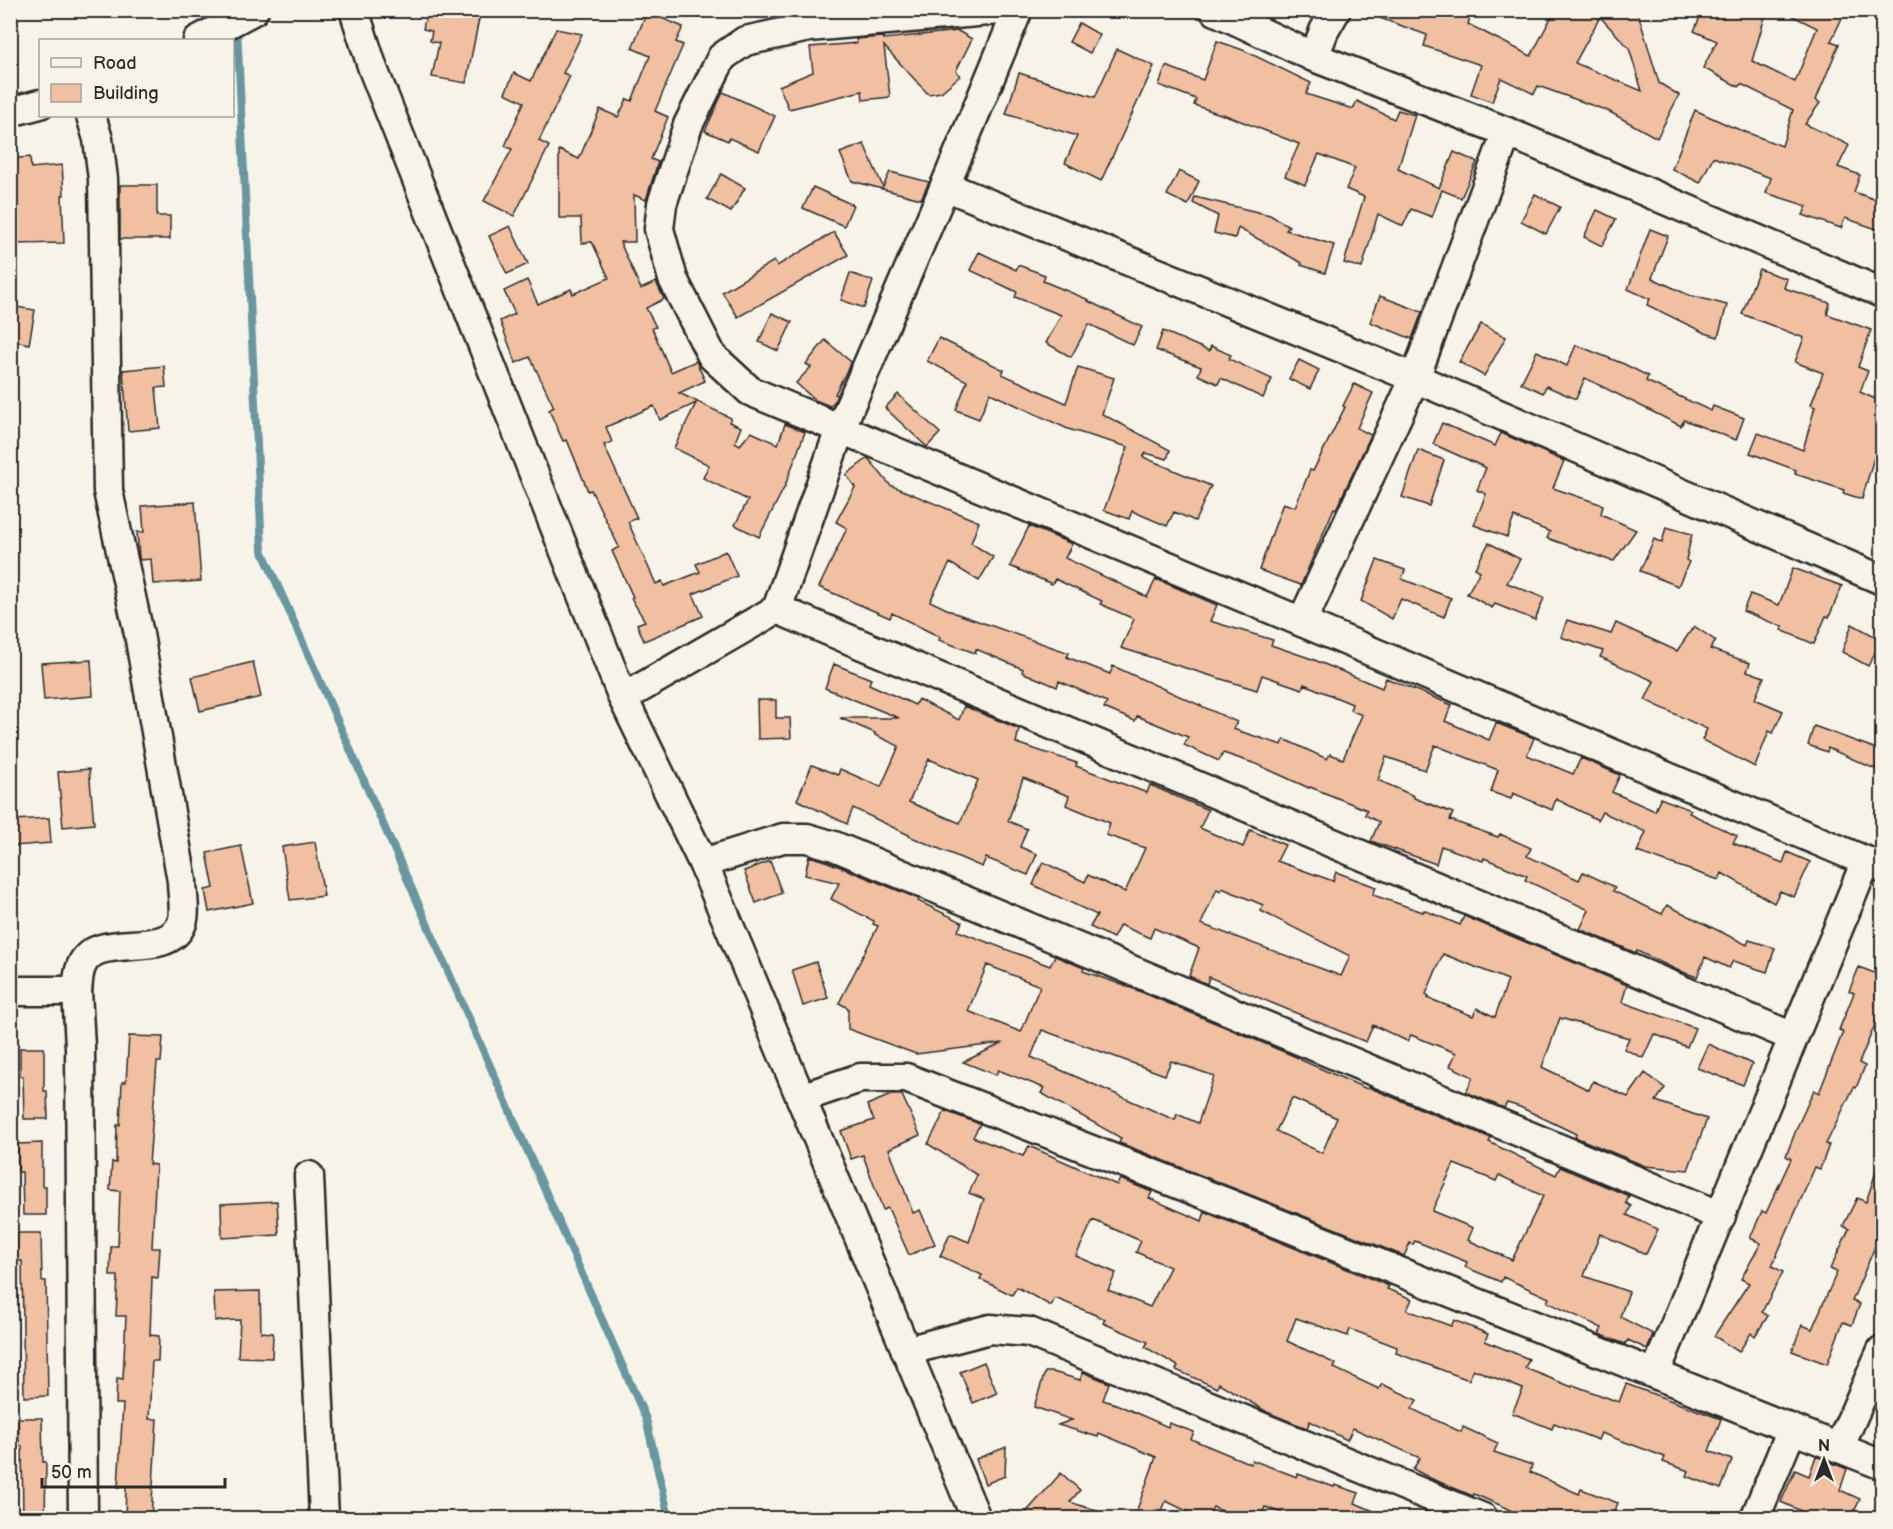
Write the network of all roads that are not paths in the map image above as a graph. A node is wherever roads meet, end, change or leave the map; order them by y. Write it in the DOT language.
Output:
graph roads {
  1 [pos="354,10"];
  2 [pos="999,10"];
  3 [pos="1018,10"];
  4 [pos="1214,10"];
  5 [pos="1336,10"];
  6 [pos="253,11"];
  7 [pos="210,34"];
  8 [pos="1314,57"];
  9 [pos="39,104"];
  10 [pos="10,112"];
  11 [pos="91,117"];
  12 [pos="1507,132"];
  13 [pos="945,186"];
  14 [pos="1882,292"];
  15 [pos="1415,378"];
  16 [pos="840,429"];
  17 [pos="1882,579"];
  18 [pos="777,609"];
  19 [pos="1302,622"];
  20 [pos="623,699"];
  21 [pos="703,863"];
  22 [pos="1874,864"];
  23 [pos="10,991"];
  24 [pos="77,991"];
  25 [pos="1793,1037"];
  26 [pos="801,1098"];
  27 [pos="309,1176"];
  28 [pos="1721,1216"];
  29 [pos="1882,1350"];
  30 [pos="906,1351"];
  31 [pos="1655,1374"];
  32 [pos="1792,1429"];
  33 [pos="1839,1448"];
  34 [pos="1882,1465"];
  35 [pos="83,1518"];
  36 [pos="324,1518"];
  37 [pos="976,1518"];
  38 [pos="1483,1518"];
  39 [pos="1755,1518"];
  1 -- 20 [label="street"];
  2 -- 16 [label="street"];
  3 -- 13 [label="street"];
  4 -- 8 [label="street"];
  5 -- 8 [label="street"];
  6 -- 7 [label="street"];
  8 -- 12 [label="street"];
  9 -- 10 [label="street"];
  11 -- 24 [label="street"];
  12 -- 14 [label="street"];
  12 -- 15 [label="street"];
  13 -- 15 [label="street"];
  13 -- 16 [label="street"];
  15 -- 17 [label="street"];
  15 -- 19 [label="street"];
  16 -- 18 [label="street"];
  16 -- 19 [label="street"];
  18 -- 20 [label="street"];
  18 -- 25 [label="street"];
  19 -- 22 [label="street"];
  20 -- 21 [label="street"];
  21 -- 26 [label="street"];
  21 -- 28 [label="street"];
  22 -- 25 [label="street"];
  23 -- 24 [label="street"];
  24 -- 35 [label="street"];
  25 -- 28 [label="street"];
  26 -- 30 [label="street"];
  26 -- 31 [label="street"];
  27 -- 36 [label="street"];
  28 -- 31 [label="street"];
  29 -- 33 [label="street"];
  30 -- 37 [label="street"];
  30 -- 38 [label="street"];
  31 -- 32 [label="street"];
  32 -- 33 [label="street"];
  32 -- 39 [label="street"];
  33 -- 34 [label="street"];
}
